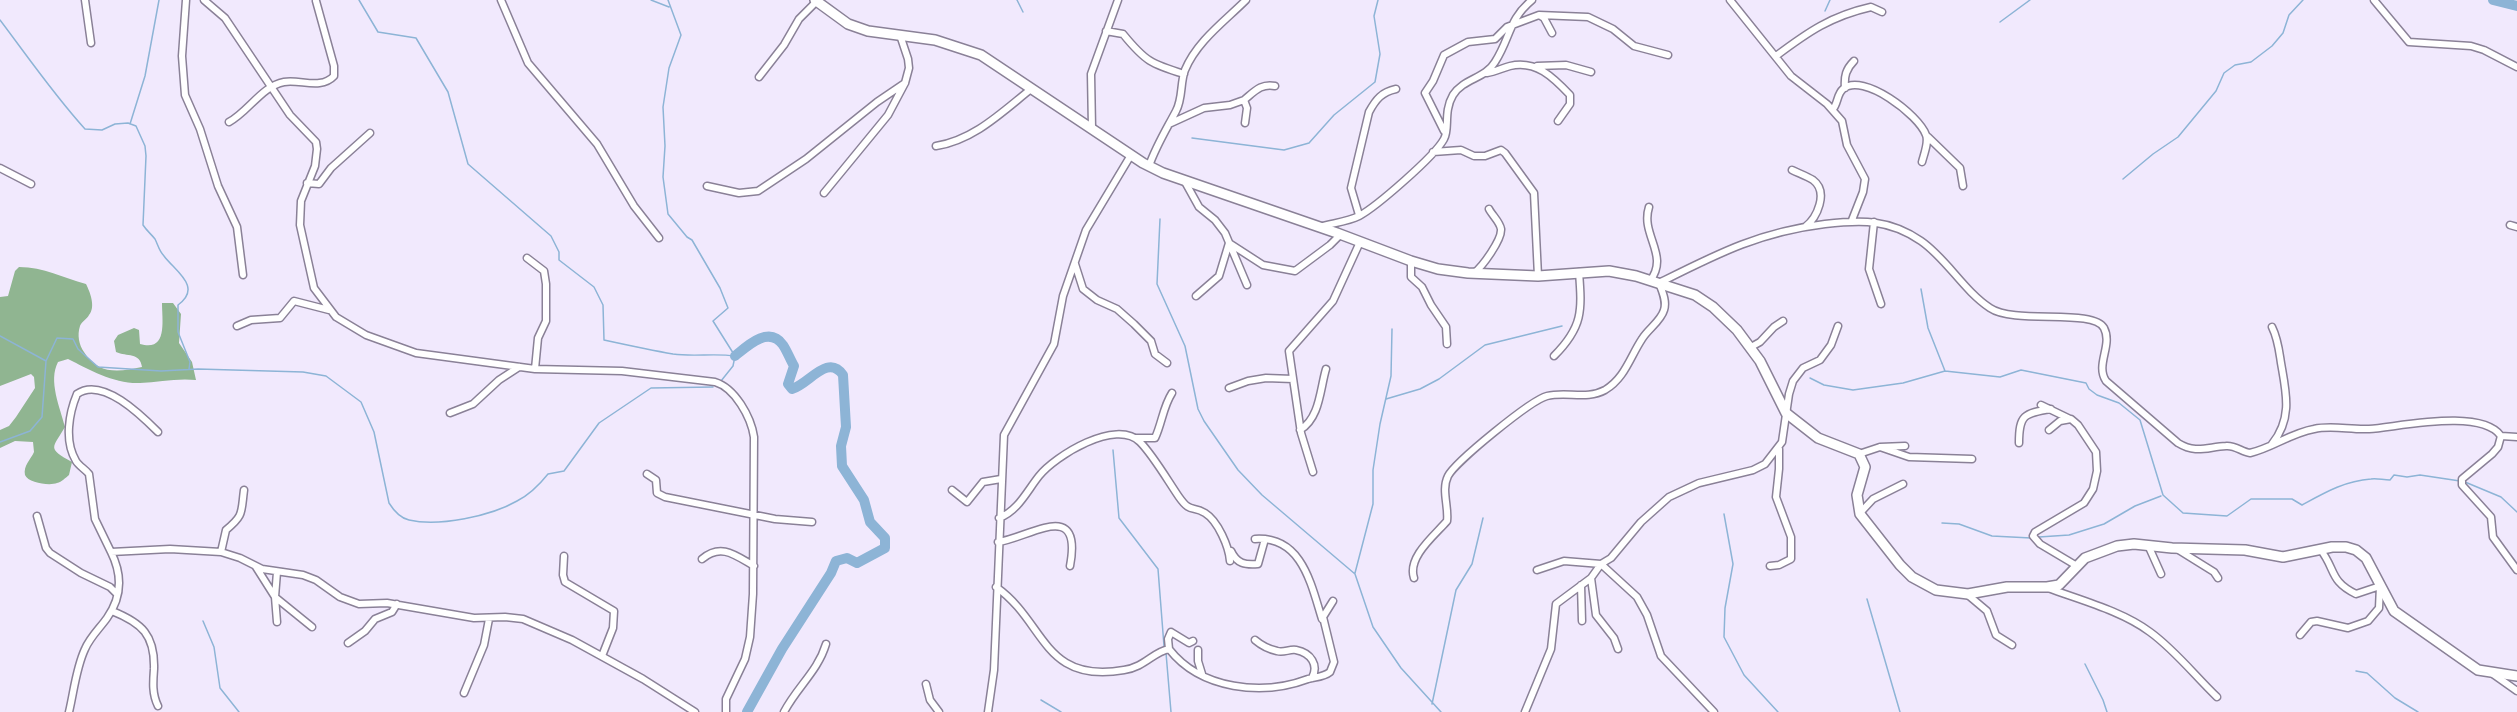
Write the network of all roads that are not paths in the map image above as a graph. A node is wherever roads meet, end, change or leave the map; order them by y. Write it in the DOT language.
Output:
graph roads {
  1 [pos="86,0"];
  2 [pos="186,0"];
  3 [pos="204,0"];
  4 [pos="501,0"];
  5 [pos="1118,0"];
  6 [pos="1246,0"];
  7 [pos="1532,0"];
  8 [pos="1730,0"];
  9 [pos="2374,0"];
  10 [pos="316,1"];
  11 [pos="815,1"];
  12 [pos="1882,12"];
  13 [pos="1539,15"];
  14 [pos="1511,26"];
  15 [pos="1106,32"];
  16 [pos="1552,33"];
  17 [pos="900,35"];
  18 [pos="91,43"];
  19 [pos="1668,56"];
  20 [pos="1776,56"];
  21 [pos="1854,61"];
  22 [pos="1537,66"];
  23 [pos="2517,67"];
  24 [pos="1591,72"];
  25 [pos="1184,74"];
  26 [pos="1486,74"];
  27 [pos="759,77"];
  28 [pos="905,83"];
  29 [pos="272,86"];
  30 [pos="1275,86"];
  31 [pos="1845,88"];
  32 [pos="1031,89"];
  33 [pos="1396,89"];
  34 [pos="1244,100"];
  35 [pos="1833,109"];
  36 [pos="1558,121"];
  37 [pos="229,122"];
  38 [pos="1245,123"];
  39 [pos="1168,124"];
  40 [pos="1092,128"];
  41 [pos="370,133"];
  42 [pos="1446,134"];
  43 [pos="1928,137"];
  44 [pos="936,146"];
  45 [pos="1433,153"];
  46 [pos="1131,155"];
  47 [pos="1922,162"];
  48 [pos="1149,166"];
  49 [pos="0,168"];
  50 [pos="1792,170"];
  51 [pos="1183,180"];
  52 [pos="307,183"];
  53 [pos="32,184"];
  54 [pos="707,186"];
  55 [pos="1963,186"];
  56 [pos="824,193"];
  57 [pos="1649,207"];
  58 [pos="1489,209"];
  59 [pos="1359,215"];
  60 [pos="1852,220"];
  61 [pos="1874,222"];
  62 [pos="2510,225"];
  63 [pos="1319,227"];
  64 [pos="1805,227"];
  65 [pos="2517,228"];
  66 [pos="1341,234"];
  67 [pos="658,238"];
  68 [pos="1360,242"];
  69 [pos="1229,243"];
  70 [pos="527,258"];
  71 [pos="1411,261"];
  72 [pos="1075,264"];
  73 [pos="1579,272"];
  74 [pos="1473,273"];
  75 [pos="243,275"];
  76 [pos="1538,276"];
  77 [pos="1654,282"];
  78 [pos="1246,285"];
  79 [pos="1196,296"];
  80 [pos="1881,304"];
  81 [pos="329,310"];
  82 [pos="1783,321"];
  83 [pos="237,326"];
  84 [pos="1838,326"];
  85 [pos="2272,327"];
  86 [pos="1447,344"];
  87 [pos="1751,347"];
  88 [pos="1554,356"];
  89 [pos="1167,363"];
  90 [pos="519,367"];
  91 [pos="535,369"];
  92 [pos="1326,369"];
  93 [pos="1293,379"];
  94 [pos="1229,388"];
  95 [pos="1172,393"];
  96 [pos="2041,405"];
  97 [pos="2051,409"];
  98 [pos="450,413"];
  99 [pos="1786,413"];
  100 [pos="2071,419"];
  101 [pos="1300,430"];
  102 [pos="2049,430"];
  103 [pos="158,432"];
  104 [pos="2501,436"];
  105 [pos="2517,437"];
  106 [pos="1133,438"];
  107 [pos="2019,443"];
  108 [pos="1905,446"];
  109 [pos="2270,446"];
  110 [pos="1880,447"];
  111 [pos="1779,449"];
  112 [pos="1859,454"];
  113 [pos="1972,459"];
  114 [pos="1313,472"];
  115 [pos="647,474"];
  116 [pos="1001,479"];
  117 [pos="1903,484"];
  118 [pos="244,490"];
  119 [pos="952,490"];
  120 [pos="1860,514"];
  121 [pos="752,515"];
  122 [pos="37,516"];
  123 [pos="999,518"];
  124 [pos="812,522"];
  125 [pos="1255,539"];
  126 [pos="1265,539"];
  127 [pos="998,542"];
  128 [pos="2148,545"];
  129 [pos="1227,547"];
  130 [pos="2176,548"];
  131 [pos="2320,549"];
  132 [pos="111,552"];
  133 [pos="221,552"];
  134 [pos="564,556"];
  135 [pos="702,560"];
  136 [pos="1230,561"];
  137 [pos="1601,564"];
  138 [pos="754,566"];
  139 [pos="1070,566"];
  140 [pos="1770,566"];
  141 [pos="2076,566"];
  142 [pos="256,567"];
  143 [pos="1537,570"];
  144 [pos="2517,570"];
  145 [pos="277,572"];
  146 [pos="2161,574"];
  147 [pos="1414,578"];
  148 [pos="1591,578"];
  149 [pos="2218,578"];
  150 [pos="1581,585"];
  151 [pos="2380,586"];
  152 [pos="996,587"];
  153 [pos="2047,587"];
  154 [pos="117,594"];
  155 [pos="1968,594"];
  156 [pos="275,597"];
  157 [pos="1334,601"];
  158 [pos="397,604"];
  159 [pos="112,611"];
  160 [pos="489,619"];
  161 [pos="1582,621"];
  162 [pos="277,622"];
  163 [pos="1323,623"];
  164 [pos="312,627"];
  165 [pos="2300,635"];
  166 [pos="1255,640"];
  167 [pos="1193,641"];
  168 [pos="348,643"];
  169 [pos="826,644"];
  170 [pos="2012,645"];
  171 [pos="1169,649"];
  172 [pos="1198,650"];
  173 [pos="1617,650"];
  174 [pos="602,656"];
  175 [pos="2492,674"];
  176 [pos="1202,675"];
  177 [pos="2517,676"];
  178 [pos="1312,678"];
  179 [pos="926,684"];
  180 [pos="2517,691"];
  181 [pos="464,693"];
  182 [pos="2217,697"];
  183 [pos="158,706"];
  184 [pos="71,712"];
  185 [pos="695,712"];
  186 [pos="726,712"];
  187 [pos="784,712"];
  188 [pos="939,712"];
  189 [pos="988,712"];
  190 [pos="1525,712"];
  191 [pos="1714,712"];
  1 -- 18 [label="street"];
  2 -- 75 [label="street"];
  3 -- 29 [label="street"];
  4 -- 67 [label="street"];
  5 -- 15 [label="street"];
  6 -- 25 [label="street"];
  7 -- 14 [label="street"];
  8 -- 20 [label="street"];
  9 -- 23 [label="street"];
  10 -- 29 [label="street"];
  11 -- 17 [label="street"];
  11 -- 27 [label="street"];
  12 -- 20 [label="street"];
  13 -- 14 [label="street"];
  13 -- 16 [label="street"];
  13 -- 19 [label="street"];
  14 -- 26 [label="street"];
  14 -- 42 [label="street"];
  15 -- 25 [label="street"];
  15 -- 40 [label="street"];
  17 -- 28 [label="street"];
  17 -- 32 [label="street"];
  20 -- 35 [label="street"];
  21 -- 31 [label="street"];
  22 -- 24 [label="street"];
  22 -- 26 [label="street"];
  22 -- 36 [label="street"];
  25 -- 39 [label="street"];
  26 -- 42 [label="street"];
  28 -- 54 [label="street"];
  28 -- 56 [label="street"];
  29 -- 37 [label="street"];
  29 -- 52 [label="street"];
  30 -- 34 [label="street"];
  31 -- 35 [label="street"];
  31 -- 43 [label="street"];
  32 -- 40 [label="street"];
  32 -- 44 [label="street"];
  33 -- 59 [label="street"];
  34 -- 38 [label="street"];
  34 -- 39 [label="street"];
  35 -- 60 [label="street"];
  39 -- 48 [label="street"];
  40 -- 46 [label="street"];
  41 -- 52 [label="street"];
  42 -- 45 [label="street"];
  43 -- 47 [label="street"];
  43 -- 55 [label="street"];
  45 -- 59 [label="street"];
  45 -- 76 [label="street"];
  46 -- 48 [label="street"];
  46 -- 72 [label="street"];
  48 -- 51 [label="street"];
  49 -- 53 [label="street"];
  50 -- 64 [label="street"];
  51 -- 63 [label="street"];
  51 -- 69 [label="street"];
  52 -- 81 [label="street"];
  57 -- 77 [label="street"];
  58 -- 74 [label="street"];
  59 -- 63 [label="street"];
  60 -- 61 [label="street"];
  60 -- 64 [label="street"];
  61 -- 80 [label="street"];
  61 -- 109 [label="street"];
  62 -- 65 [label="street"];
  63 -- 66 [label="street"];
  64 -- 77 [label="street"];
  66 -- 68 [label="street"];
  66 -- 69 [label="street"];
  68 -- 71 [label="street"];
  68 -- 93 [label="street"];
  69 -- 78 [label="street"];
  69 -- 79 [label="street"];
  70 -- 91 [label="street"];
  71 -- 74 [label="street"];
  71 -- 86 [label="street"];
  72 -- 89 [label="street"];
  72 -- 116 [label="street"];
  73 -- 76 [label="street"];
  73 -- 77 [label="street"];
  73 -- 88 [label="street"];
  74 -- 76 [label="street"];
  77 -- 87 [label="street"];
  77 -- 147 [label="street"];
  81 -- 83 [label="street"];
  81 -- 90 [label="street"];
  82 -- 87 [label="street"];
  84 -- 99 [label="street"];
  85 -- 109 [label="street"];
  87 -- 99 [label="street"];
  90 -- 91 [label="street"];
  90 -- 98 [label="street"];
  91 -- 121 [label="street"];
  92 -- 101 [label="street"];
  93 -- 94 [label="street"];
  93 -- 101 [label="street"];
  95 -- 106 [label="street"];
  96 -- 97 [label="street"];
  97 -- 100 [label="street"];
  97 -- 107 [label="street"];
  99 -- 111 [label="street"];
  99 -- 112 [label="street"];
  100 -- 102 [label="street"];
  100 -- 141 [label="street"];
  101 -- 114 [label="street"];
  103 -- 132 [label="street"];
  104 -- 105 [label="street"];
  104 -- 109 [label="street"];
  104 -- 144 [label="street"];
  106 -- 123 [label="street"];
  106 -- 129 [label="street"];
  108 -- 110 [label="street"];
  110 -- 112 [label="street"];
  110 -- 113 [label="street"];
  111 -- 137 [label="street"];
  111 -- 140 [label="street"];
  112 -- 120 [label="street"];
  115 -- 121 [label="street"];
  116 -- 119 [label="street"];
  116 -- 123 [label="street"];
  117 -- 120 [label="street"];
  118 -- 133 [label="street"];
  120 -- 155 [label="street"];
  121 -- 124 [label="street"];
  121 -- 138 [label="street"];
  122 -- 154 [label="street"];
  123 -- 127 [label="street"];
  125 -- 126 [label="street"];
  126 -- 129 [label="street"];
  126 -- 163 [label="street"];
  127 -- 139 [label="street"];
  127 -- 152 [label="street"];
  128 -- 130 [label="street"];
  128 -- 141 [label="street"];
  128 -- 146 [label="street"];
  129 -- 136 [label="street"];
  130 -- 131 [label="street"];
  130 -- 149 [label="street"];
  131 -- 151 [label="street"];
  131 -- 151 [label="street"];
  132 -- 133 [label="street"];
  132 -- 154 [label="street"];
  133 -- 142 [label="street"];
  134 -- 174 [label="street"];
  135 -- 138 [label="street"];
  137 -- 143 [label="street"];
  137 -- 148 [label="street"];
  137 -- 191 [label="street"];
  138 -- 186 [label="street"];
  141 -- 153 [label="street"];
  142 -- 145 [label="street"];
  142 -- 156 [label="street"];
  145 -- 156 [label="street"];
  145 -- 158 [label="street"];
  148 -- 150 [label="street"];
  148 -- 173 [label="street"];
  150 -- 161 [label="street"];
  150 -- 190 [label="street"];
  151 -- 165 [label="street"];
  151 -- 175 [label="street"];
  152 -- 171 [label="street"];
  152 -- 189 [label="street"];
  153 -- 155 [label="street"];
  153 -- 182 [label="street"];
  154 -- 159 [label="street"];
  155 -- 170 [label="street"];
  156 -- 162 [label="street"];
  156 -- 164 [label="street"];
  157 -- 163 [label="street"];
  158 -- 160 [label="street"];
  158 -- 168 [label="street"];
  159 -- 183 [label="street"];
  159 -- 184 [label="street"];
  160 -- 174 [label="street"];
  160 -- 181 [label="street"];
  163 -- 178 [label="street"];
  166 -- 178 [label="street"];
  167 -- 171 [label="street"];
  169 -- 187 [label="street"];
  171 -- 176 [label="street"];
  172 -- 176 [label="street"];
  174 -- 185 [label="street"];
  175 -- 177 [label="street"];
  175 -- 180 [label="street"];
  176 -- 178 [label="street"];
  179 -- 188 [label="street"];
}
